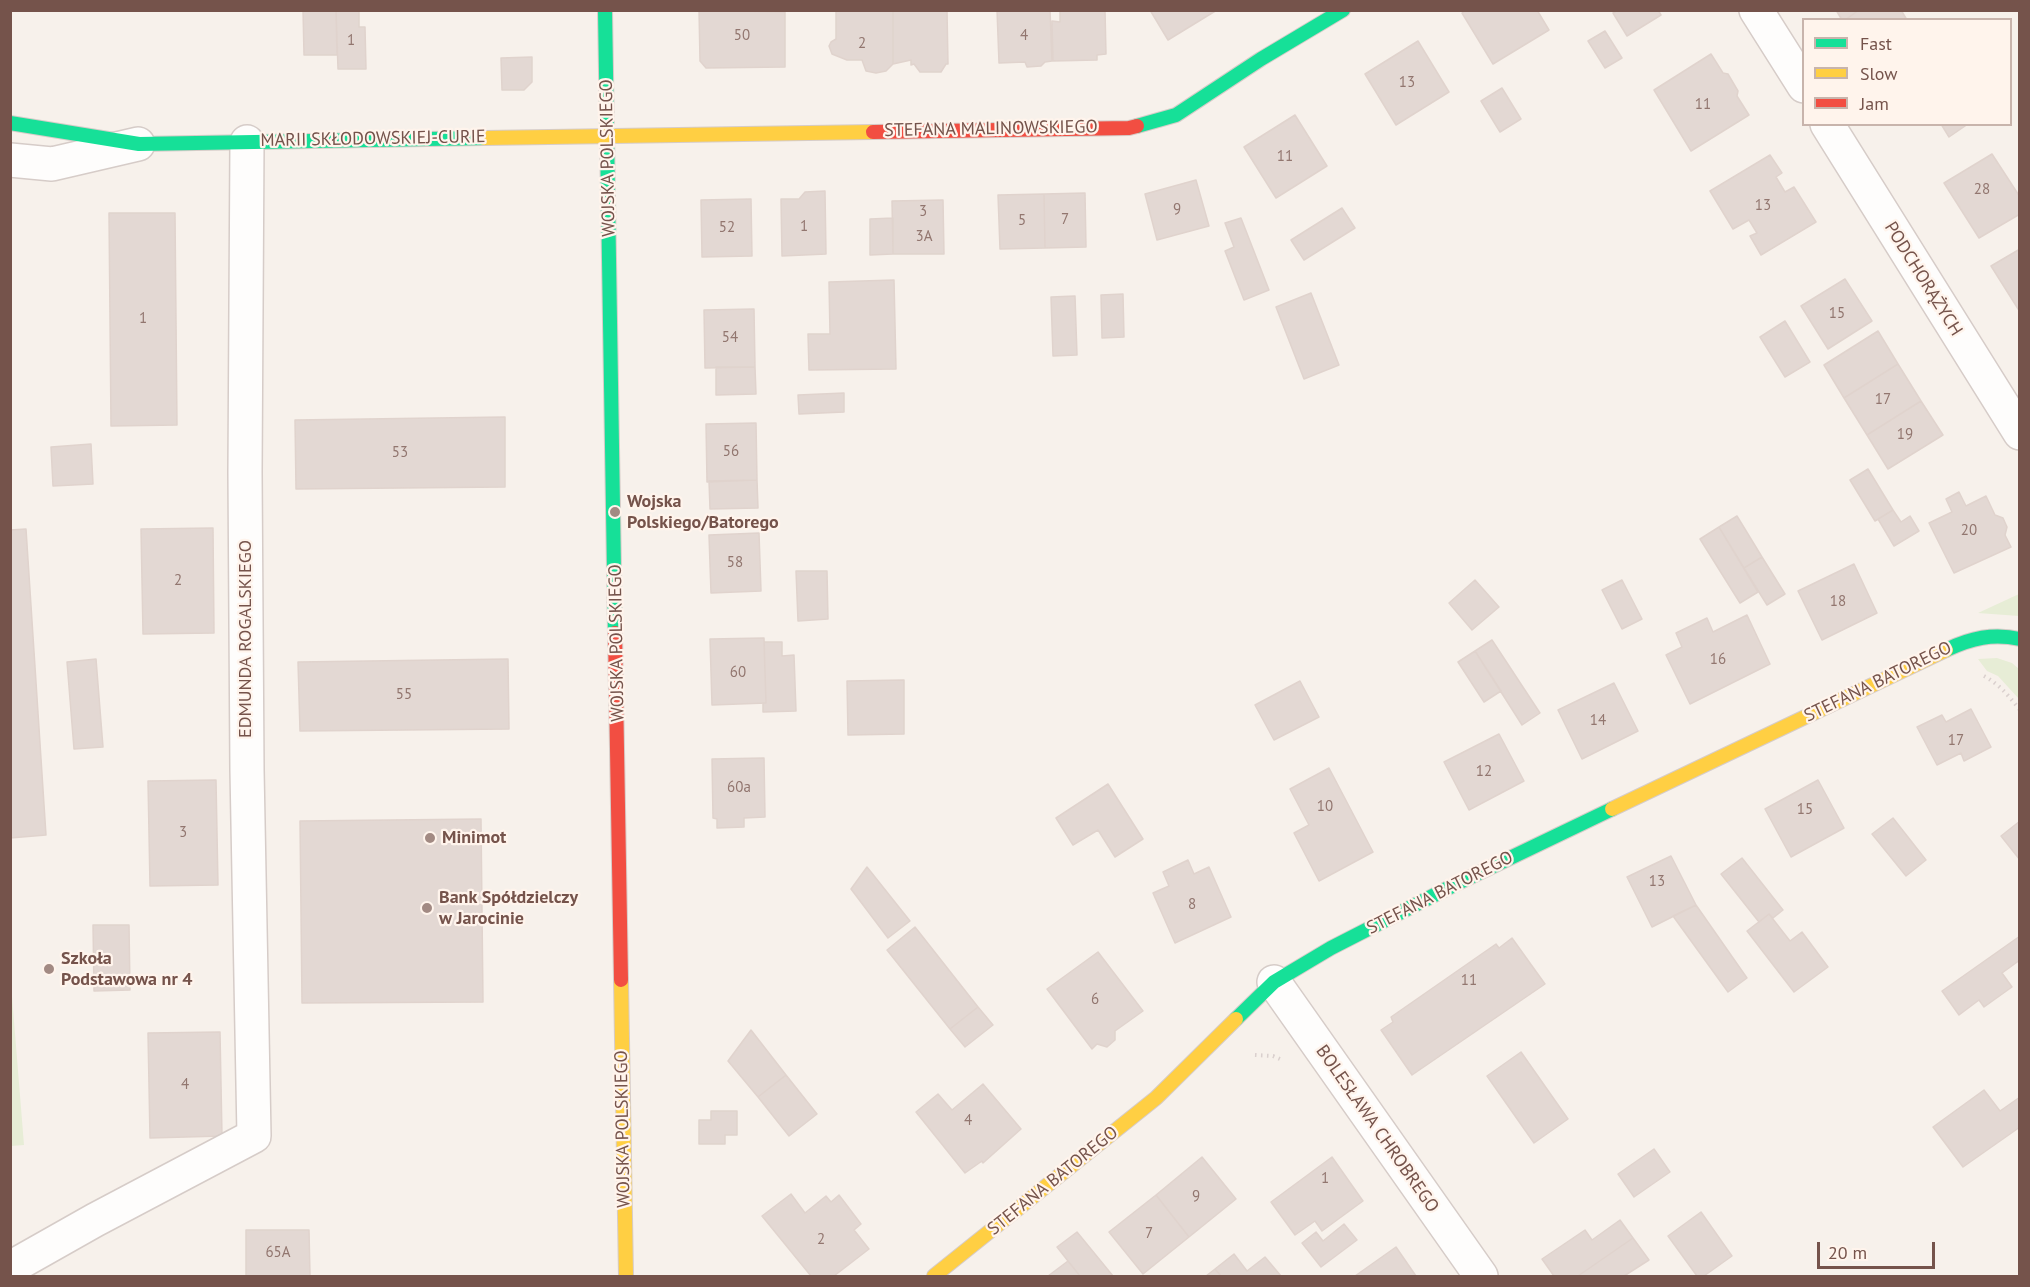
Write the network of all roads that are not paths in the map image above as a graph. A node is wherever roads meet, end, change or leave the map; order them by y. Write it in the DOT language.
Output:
graph roads {
  1 [pos="605,10"];
  2 [pos="1343,10"];
  3 [pos="1756,10"];
  4 [pos="1802,84"];
  5 [pos="10,123"];
  6 [pos="1828,126"];
  7 [pos="607,135"];
  8 [pos="248,142"];
  9 [pos="139,144"];
  10 [pos="10,160"];
  11 [pos="2019,433"];
  12 [pos="2019,639"];
  13 [pos="1274,982"];
  14 [pos="10,1268"];
  15 [pos="626,1276"];
  16 [pos="934,1276"];
  17 [pos="1481,1276"];
  1 -- 7 [label="street, WOJSKA POLSKIEGO"];
  2 -- 7 [label="street, STEFANA MALINOWSKIEGO"];
  3 -- 4 [label="street"];
  5 -- 9 [label="street, MARII SKŁODOWSKIEJ-CURIE"];
  6 -- 11 [label="street, PODCHORĄŻYCH"];
  7 -- 8 [label="street, MARII SKŁODOWSKIEJ-CURIE"];
  7 -- 15 [label="street, WOJSKA POLSKIEGO"];
  8 -- 9 [label="street, MARII SKŁODOWSKIEJ-CURIE"];
  8 -- 14 [label="street, EDMUNDA ROGALSKIEGO"];
  9 -- 10 [label="street, MARII SKŁODOWSKIEJ-CURIE"];
  12 -- 13 [label="street, STEFANA BATOREGO"];
  13 -- 16 [label="street, STEFANA BATOREGO"];
  13 -- 17 [label="street, BOLESŁAWA CHROBREGO"];
}
